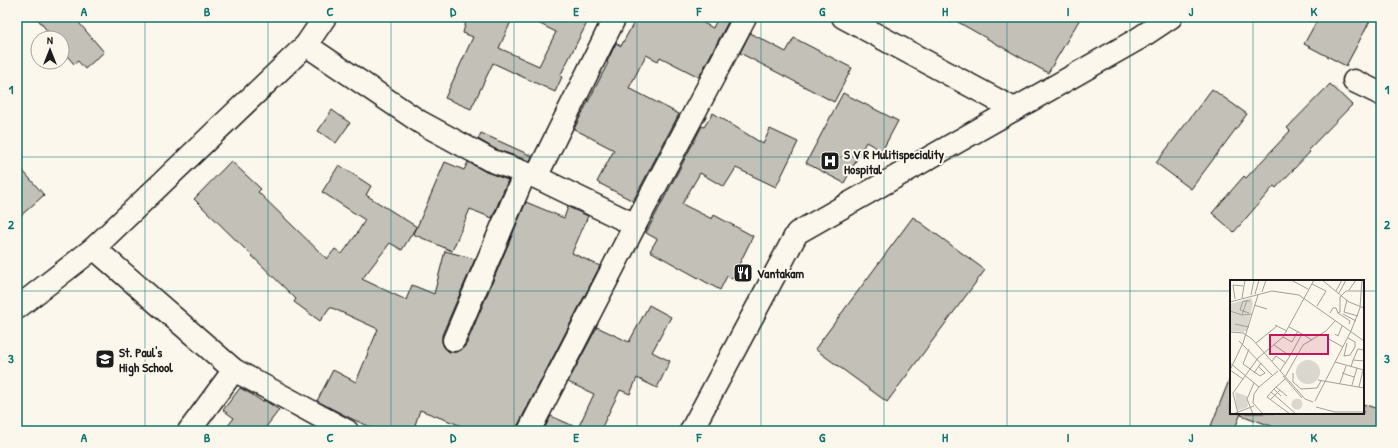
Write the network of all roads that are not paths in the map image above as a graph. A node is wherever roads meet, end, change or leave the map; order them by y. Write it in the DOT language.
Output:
graph roads {
  1 [pos="325,17"];
  2 [pos="615,17"];
  3 [pos="746,17"];
  4 [pos="843,17"];
  5 [pos="1171,17"];
  6 [pos="306,45"];
  7 [pos="1354,81"];
  8 [pos="1381,94"];
  9 [pos="1014,109"];
  10 [pos="530,175"];
  11 [pos="635,225"];
  12 [pos="94,248"];
  13 [pos="17,308"];
  14 [pos="454,340"];
  15 [pos="234,370"];
  16 [pos="189,431"];
  17 [pos="347,431"];
  18 [pos="529,431"];
  19 [pos="691,431"];
  1 -- 6 [label="street"];
  2 -- 10 [label="street"];
  3 -- 11 [label="street"];
  4 -- 9 [label="street"];
  5 -- 9 [label="street"];
  6 -- 10 [label="street"];
  6 -- 12 [label="street"];
  7 -- 8 [label="street"];
  9 -- 19 [label="street"];
  10 -- 11 [label="street"];
  10 -- 14 [label="street"];
  11 -- 18 [label="street"];
  12 -- 13 [label="street"];
  12 -- 15 [label="street"];
  15 -- 16 [label="street"];
  15 -- 17 [label="street"];
}
